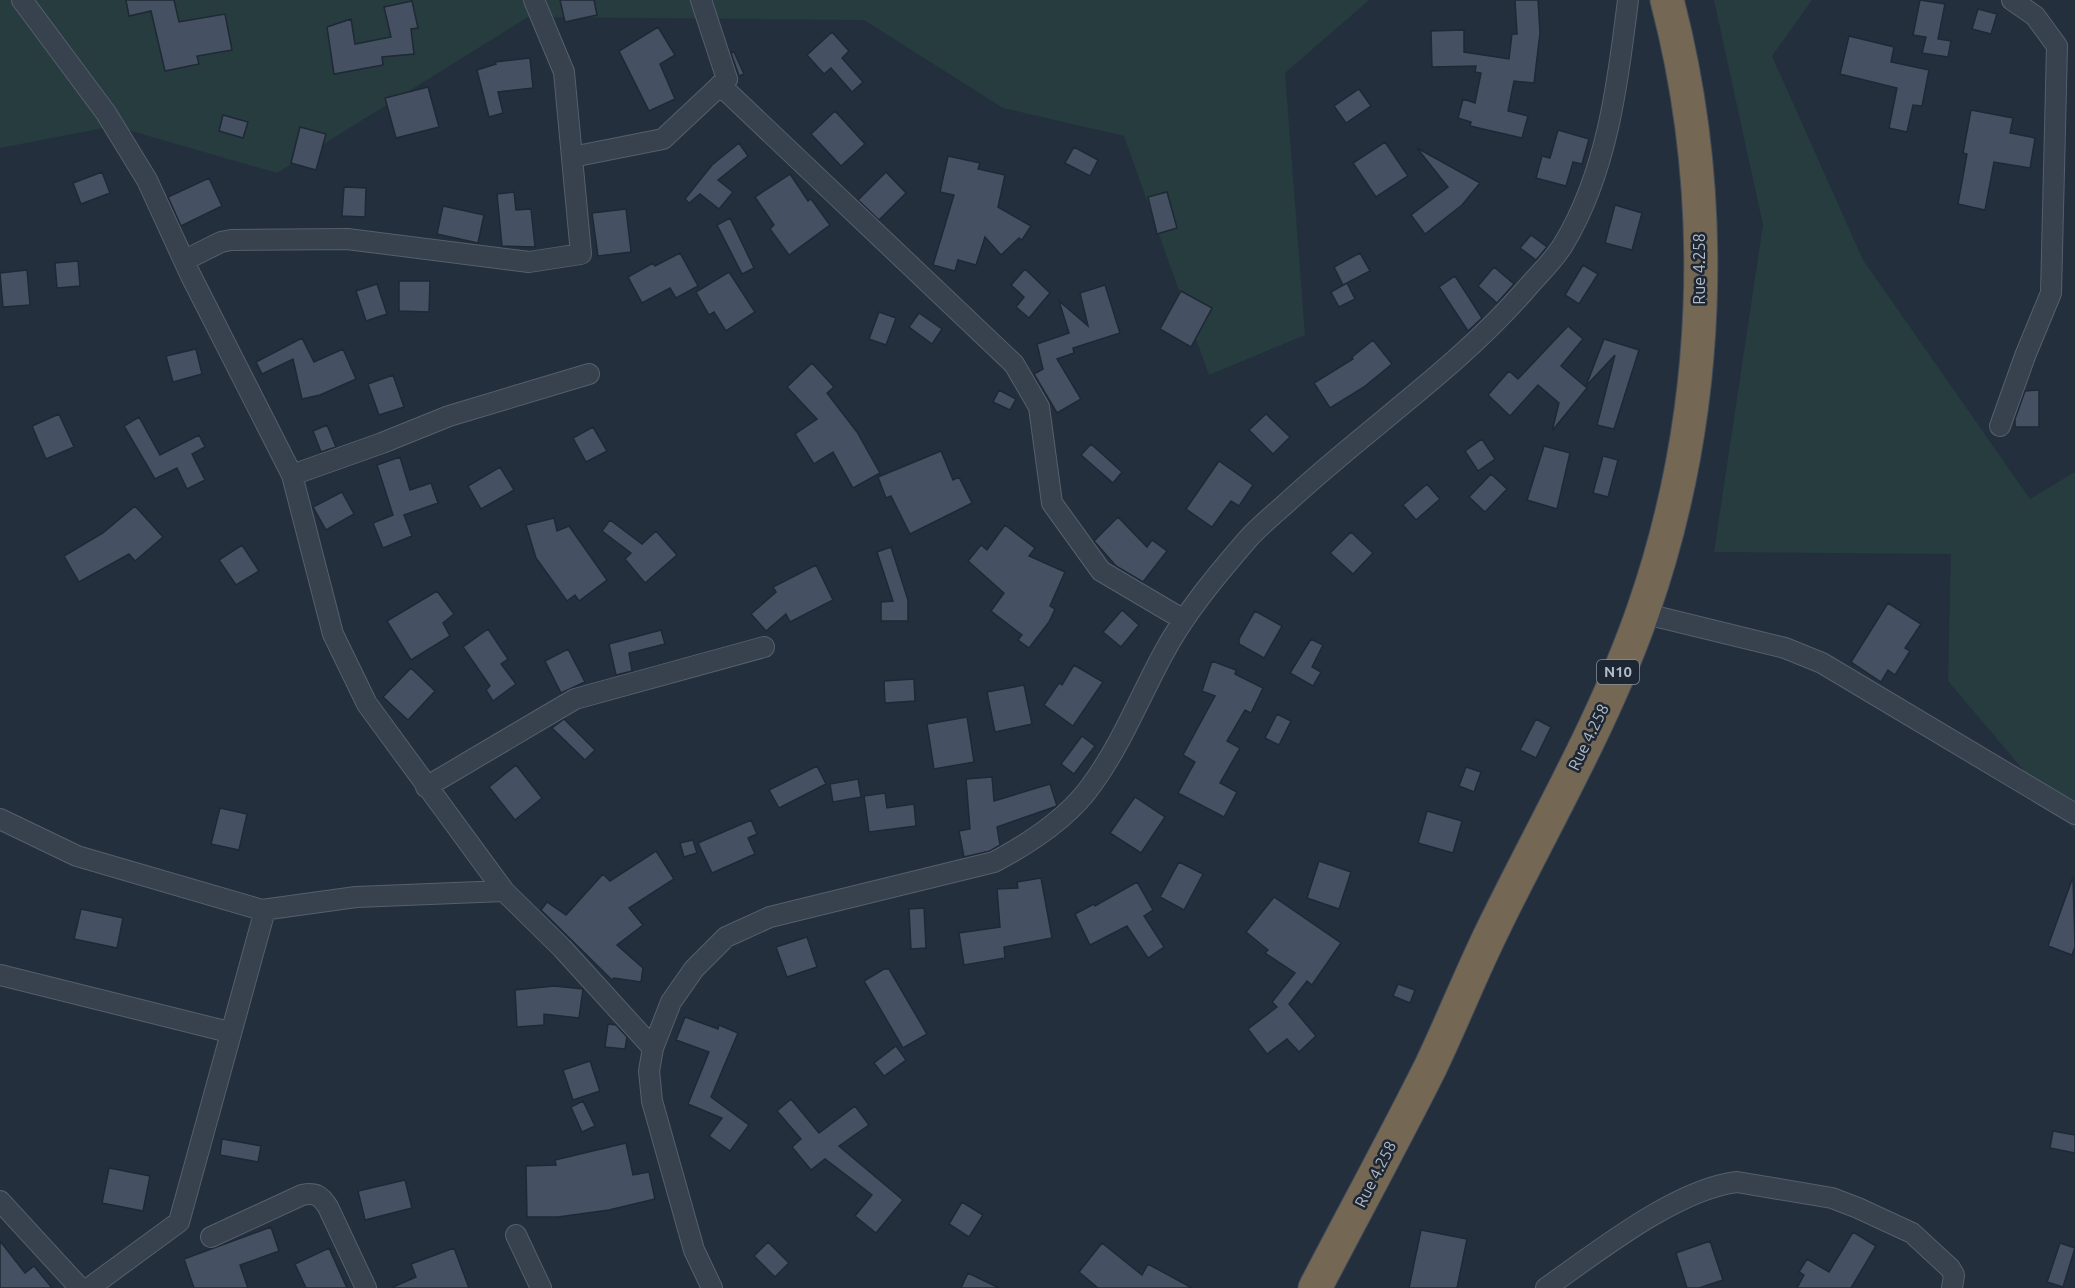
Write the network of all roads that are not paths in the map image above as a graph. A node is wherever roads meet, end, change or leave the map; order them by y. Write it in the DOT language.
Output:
graph roads {
  1 [pos="21,0"];
  2 [pos="534,0"];
  3 [pos="701,0"];
  4 [pos="1628,0"];
  5 [pos="1666,0"];
  6 [pos="2012,0"];
  7 [pos="720,85"];
  8 [pos="572,156"];
  9 [pos="185,260"];
  10 [pos="589,374"];
  11 [pos="2000,426"];
  12 [pos="292,475"];
  13 [pos="1642,613"];
  14 [pos="1184,620"];
  15 [pos="764,647"];
  16 [pos="426,787"];
  17 [pos="2075,814"];
  18 [pos="0,819"];
  19 [pos="504,891"];
  20 [pos="265,910"];
  21 [pos="0,975"];
  22 [pos="230,1036"];
  23 [pos="653,1048"];
  24 [pos="0,1201"];
  25 [pos="516,1235"];
  26 [pos="211,1237"];
  27 [pos="80,1288"];
  28 [pos="89,1288"];
  29 [pos="366,1288"];
  30 [pos="541,1288"];
  31 [pos="712,1288"];
  32 [pos="1315,1288"];
  33 [pos="1546,1288"];
  34 [pos="1952,1288"];
  1 -- 9 [label="street"];
  2 -- 8 [label="street"];
  3 -- 7 [label="street"];
  4 -- 14 [label="street"];
  5 -- 13 [label="highway, Rue 4.258 / N10"];
  6 -- 11 [label="street"];
  7 -- 8 [label="street"];
  7 -- 14 [label="street"];
  8 -- 9 [label="street"];
  9 -- 12 [label="street"];
  10 -- 12 [label="street"];
  12 -- 16 [label="street"];
  13 -- 17 [label="street"];
  13 -- 32 [label="highway, Rue 4.258 / N10"];
  14 -- 23 [label="street"];
  15 -- 16 [label="street"];
  16 -- 19 [label="street"];
  18 -- 20 [label="street"];
  19 -- 20 [label="street"];
  19 -- 23 [label="street"];
  20 -- 22 [label="street"];
  21 -- 22 [label="street"];
  22 -- 28 [label="street"];
  23 -- 31 [label="street"];
  24 -- 27 [label="street"];
  25 -- 30 [label="street"];
  26 -- 29 [label="street"];
  33 -- 34 [label="street"];
}
